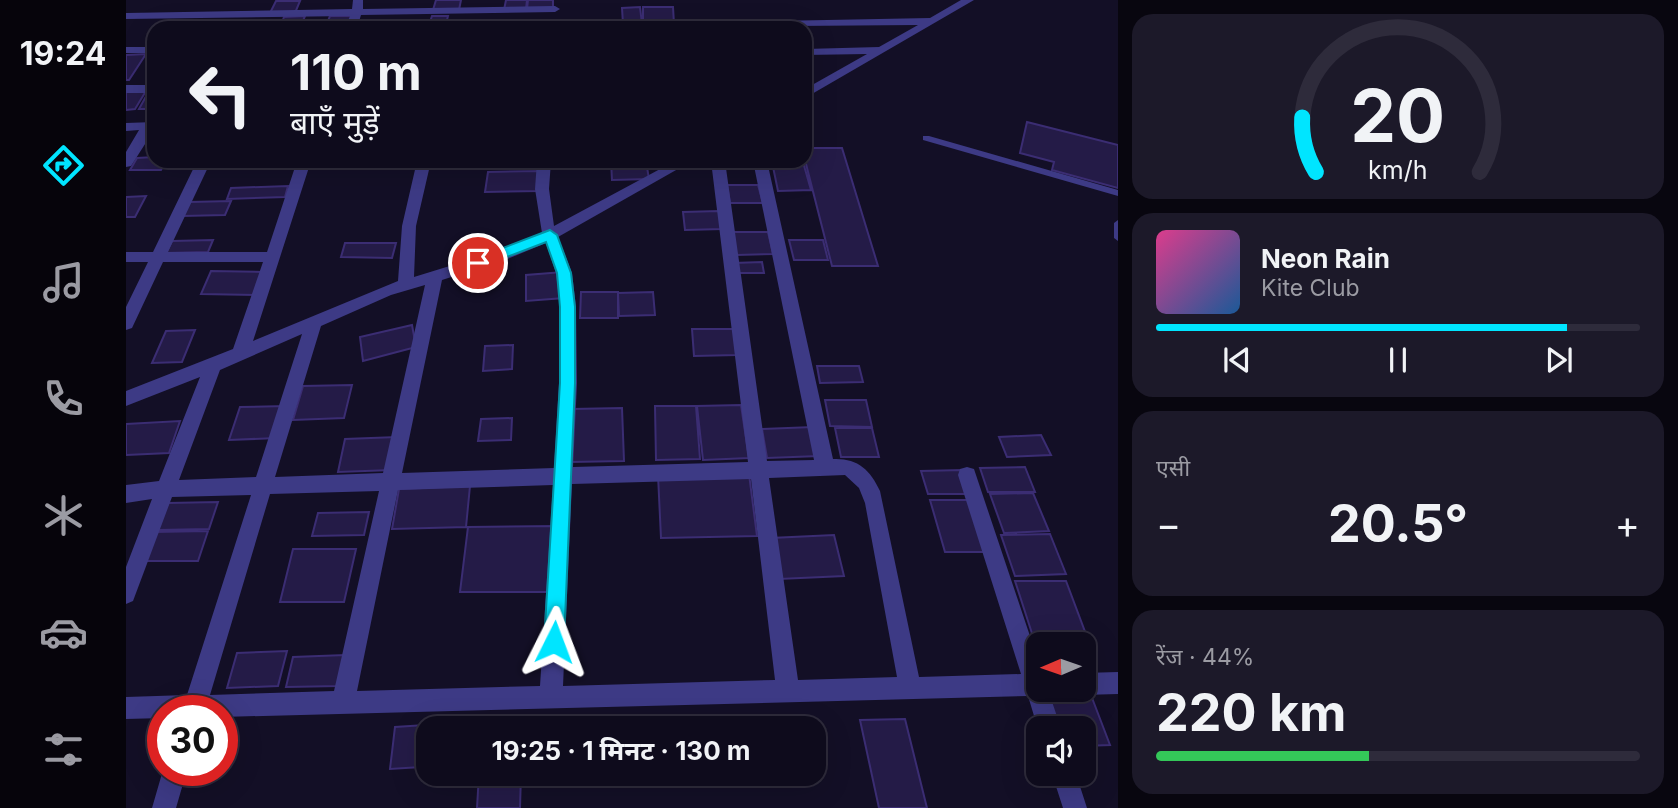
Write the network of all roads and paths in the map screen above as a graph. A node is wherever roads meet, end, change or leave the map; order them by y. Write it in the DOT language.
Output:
graph roads {
  1 [pos="358,0"];
  2 [pos="969,0"];
  3 [pos="556,5"];
  4 [pos="357,12"];
  5 [pos="126,16"];
  6 [pos="354,21"];
  7 [pos="932,21"];
  8 [pos="812,23"];
  9 [pos="126,50"];
  10 [pos="147,50"];
  11 [pos="884,50"];
  12 [pos="812,52"];
  13 [pos="126,89"];
  14 [pos="147,89"];
  15 [pos="812,90"];
  16 [pos="126,127"];
  17 [pos="147,127"];
  18 [pos="147,132"];
  19 [pos="926,138"];
  20 [pos="126,163"];
  21 [pos="201,168"];
  22 [pos="302,168"];
  23 [pos="422,168"];
  24 [pos="544,168"];
  25 [pos="672,168"];
  26 [pos="719,168"];
  27 [pos="761,168"];
  28 [pos="1118,193"];
  29 [pos="1118,223"];
  30 [pos="550,235"];
  31 [pos="1118,238"];
  32 [pos="126,257"];
  33 [pos="159,257"];
  34 [pos="271,257"];
  35 [pos="435,276"];
  36 [pos="406,284"];
  37 [pos="314,321"];
  38 [pos="126,324"];
  39 [pos="240,354"];
  40 [pos="213,365"];
  41 [pos="126,400"];
  42 [pos="825,467"];
  43 [pos="759,470"];
  44 [pos="967,475"];
  45 [pos="563,477"];
  46 [pos="392,483"];
  47 [pos="264,487"];
  48 [pos="166,489"];
  49 [pos="126,494"];
  50 [pos="126,594"];
  51 [pos="1026,655"];
  52 [pos="1118,683"];
  53 [pos="1096,684"];
  54 [pos="1026,685"];
  55 [pos="910,688"];
  56 [pos="788,691"];
  57 [pos="199,695"];
  58 [pos="551,697"];
  59 [pos="343,702"];
  60 [pos="238,706"];
  61 [pos="126,708"];
  62 [pos="147,708"];
  63 [pos="170,786"];
  64 [pos="1068,786"];
  65 [pos="163,808"];
  66 [pos="1075,808"];
  1 -- 4 [label="street"];
  2 -- 7 [label="street"];
  3 -- 4 [label="street"];
  4 -- 5 [label="street"];
  4 -- 6 [label="street"];
  7 -- 8 [label="street"];
  7 -- 11 [label="street"];
  9 -- 10 [label="street"];
  11 -- 12 [label="street"];
  11 -- 15 [label="street"];
  13 -- 14 [label="street"];
  16 -- 17 [label="street"];
  18 -- 20 [label="street"];
  19 -- 28 [label="lane"];
  21 -- 33 [label="street"];
  22 -- 34 [label="street"];
  23 -- 36 [label="street"];
  24 -- 30 [label="street"];
  25 -- 30 [label="street"];
  26 -- 43 [label="street"];
  27 -- 42 [label="street"];
  29 -- 31 [label="lane"];
  30 -- 35 [label="street"];
  30 -- 45 [label="street"];
  32 -- 33 [label="street"];
  33 -- 34 [label="street"];
  33 -- 38 [label="street"];
  34 -- 39 [label="street"];
  35 -- 36 [label="street"];
  35 -- 46 [label="street"];
  36 -- 37 [label="street"];
  37 -- 39 [label="street"];
  37 -- 47 [label="street"];
  39 -- 40 [label="street"];
  40 -- 41 [label="street"];
  40 -- 48 [label="street"];
  42 -- 43 [label="street"];
  42 -- 55 [label="street"];
  43 -- 45 [label="street"];
  43 -- 56 [label="street"];
  44 -- 51 [label="street"];
  45 -- 46 [label="street"];
  45 -- 58 [label="street"];
  46 -- 47 [label="street"];
  46 -- 59 [label="street"];
  47 -- 48 [label="street"];
  47 -- 57 [label="street"];
  48 -- 49 [label="street"];
  48 -- 50 [label="street"];
  52 -- 53 [label="street"];
  54 -- 55 [label="street"];
  55 -- 56 [label="street"];
  56 -- 58 [label="street"];
  58 -- 59 [label="street"];
  59 -- 60 [label="street"];
  61 -- 62 [label="street"];
  63 -- 65 [label="street"];
  64 -- 66 [label="street"];
}
